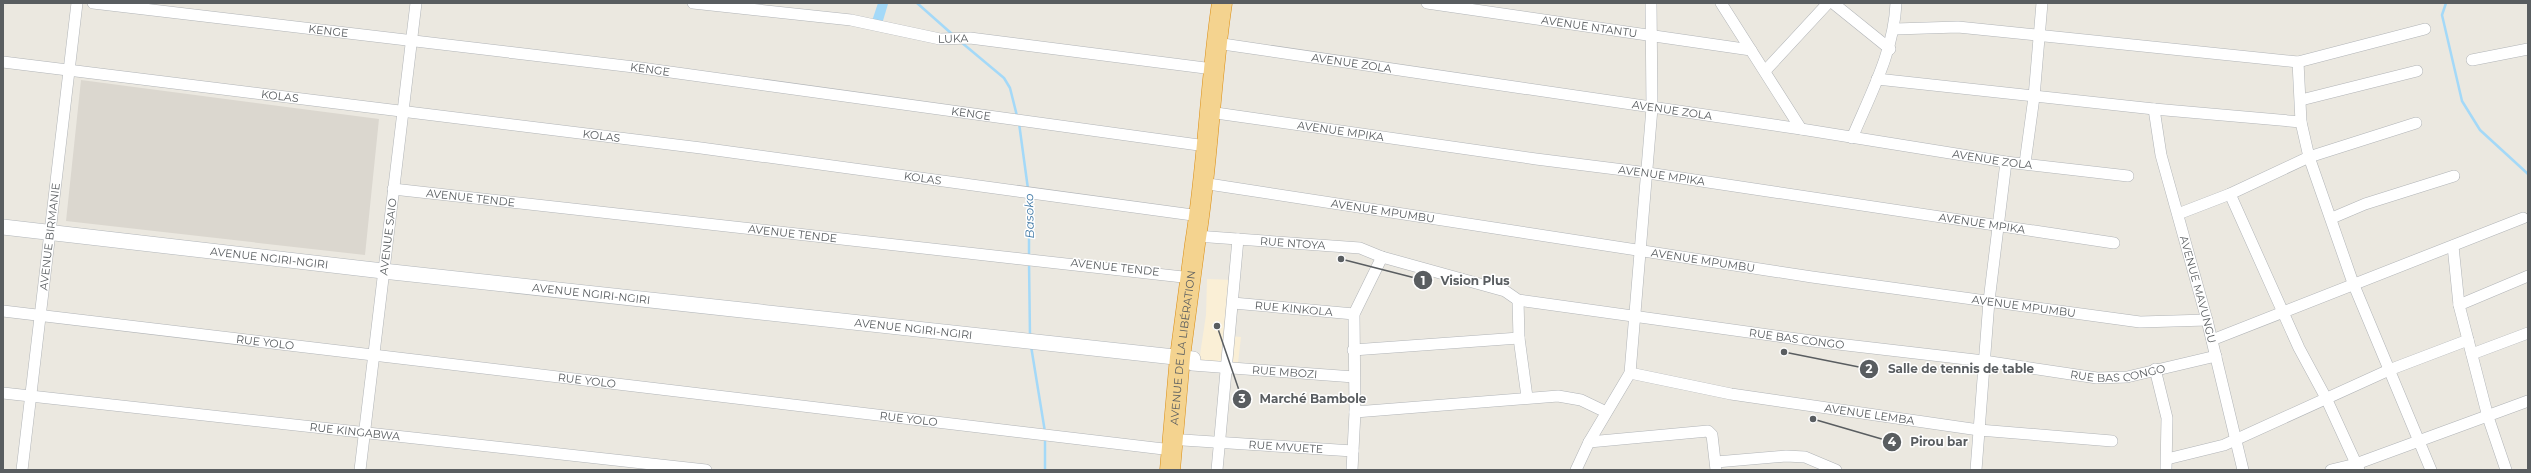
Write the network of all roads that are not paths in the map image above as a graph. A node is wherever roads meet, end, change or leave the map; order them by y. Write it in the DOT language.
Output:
graph roads {
  1 [pos="77,3"];
  2 [pos="93,3"];
  3 [pos="416,3"];
  4 [pos="693,3"];
  5 [pos="1222,3"];
  6 [pos="1427,3"];
  7 [pos="1651,3"];
  8 [pos="1721,3"];
  9 [pos="1828,3"];
  10 [pos="1833,3"];
  11 [pos="1896,3"];
  12 [pos="2042,3"];
  13 [pos="1895,29"];
  14 [pos="2425,29"];
  15 [pos="1652,34"];
  16 [pos="2039,36"];
  17 [pos="411,42"];
  18 [pos="1216,43"];
  19 [pos="1890,49"];
  20 [pos="2528,49"];
  21 [pos="1751,50"];
  22 [pos="2472,60"];
  23 [pos="3,62"];
  24 [pos="2298,62"];
  25 [pos="1214,69"];
  26 [pos="69,70"];
  27 [pos="1765,71"];
  28 [pos="2417,71"];
  29 [pos="1877,79"];
  30 [pos="2034,97"];
  31 [pos="2301,100"];
  32 [pos="1652,108"];
  33 [pos="2154,109"];
  34 [pos="402,110"];
  35 [pos="1209,112"];
  36 [pos="2301,122"];
  37 [pos="2416,123"];
  38 [pos="1801,129"];
  39 [pos="1852,138"];
  40 [pos="1206,146"];
  41 [pos="2309,157"];
  42 [pos="2006,162"];
  43 [pos="2025,163"];
  44 [pos="1648,173"];
  45 [pos="2128,176"];
  46 [pos="2454,176"];
  47 [pos="1202,183"];
  48 [pos="393,189"];
  49 [pos="2230,194"];
  50 [pos="2178,214"];
  51 [pos="2332,218"];
  52 [pos="2523,218"];
  53 [pos="1998,226"];
  54 [pos="3,227"];
  55 [pos="1200,229"];
  56 [pos="51,233"];
  57 [pos="1238,239"];
  58 [pos="2114,243"];
  59 [pos="2453,246"];
  60 [pos="1641,250"];
  61 [pos="1382,257"];
  62 [pos="383,271"];
  63 [pos="2528,276"];
  64 [pos="1192,278"];
  65 [pos="2353,283"];
  66 [pos="1518,300"];
  67 [pos="1989,301"];
  68 [pos="1233,303"];
  69 [pos="2459,305"];
  70 [pos="3,311"];
  71 [pos="2283,311"];
  72 [pos="1354,314"];
  73 [pos="42,316"];
  74 [pos="1636,316"];
  75 [pos="2207,320"];
  76 [pos="2528,333"];
  77 [pos="1519,338"];
  78 [pos="2212,340"];
  79 [pos="2468,340"];
  80 [pos="1353,350"];
  81 [pos="2472,354"];
  82 [pos="373,356"];
  83 [pos="2216,356"];
  84 [pos="1188,360"];
  85 [pos="1984,361"];
  86 [pos="1225,367"];
  87 [pos="2155,369"];
  88 [pos="2389,370"];
  89 [pos="1630,373"];
  90 [pos="1354,376"];
  91 [pos="3,393"];
  92 [pos="31,396"];
  93 [pos="1527,397"];
  94 [pos="2326,398"];
  95 [pos="2528,401"];
  96 [pos="1355,412"];
  97 [pos="1606,412"];
  98 [pos="2488,417"];
  99 [pos="1979,430"];
  100 [pos="364,432"];
  101 [pos="1219,440"];
  102 [pos="2236,440"];
  103 [pos="2112,441"];
  104 [pos="1589,442"];
  105 [pos="2418,442"];
  106 [pos="1178,445"];
  107 [pos="1353,451"];
  108 [pos="2166,464"];
  109 [pos="1716,466"];
  110 [pos="2358,467"];
  111 [pos="22,470"];
  112 [pos="360,470"];
  113 [pos="706,470"];
  114 [pos="1170,470"];
  115 [pos="1181,470"];
  116 [pos="1217,470"];
  117 [pos="1352,470"];
  118 [pos="1576,470"];
  119 [pos="1836,470"];
  120 [pos="1976,470"];
  121 [pos="2243,470"];
  122 [pos="2330,470"];
  123 [pos="2431,470"];
  124 [pos="2506,470"];
  1 -- 26 [label="street, AVENUE BIRMANIE"];
  2 -- 17 [label="street, KENGE"];
  3 -- 17 [label="street, AVENUE SAIO"];
  4 -- 25 [label="street, LUKA"];
  5 -- 18 [label="highway, AVENUE DE LA LIBÉRATION"];
  6 -- 15 [label="street, AVENUE NTANTU"];
  7 -- 15 [label="street"];
  8 -- 21 [label="street"];
  9 -- 27 [label="street"];
  10 -- 19 [label="street"];
  11 -- 13 [label="street"];
  12 -- 16 [label="street"];
  13 -- 16 [label="street"];
  13 -- 19 [label="street"];
  14 -- 24 [label="street"];
  15 -- 21 [label="street, AVENUE NTANTU"];
  15 -- 32 [label="street"];
  16 -- 24 [label="street"];
  16 -- 30 [label="street"];
  17 -- 34 [label="street, AVENUE SAIO"];
  17 -- 40 [label="street, KENGE"];
  18 -- 25 [label="highway, AVENUE DE LA LIBÉRATION"];
  18 -- 32 [label="street, AVENUE ZOLA"];
  19 -- 29 [label="street"];
  20 -- 22 [label="street"];
  21 -- 27 [label="street"];
  23 -- 26 [label="street, KOLAS"];
  24 -- 31 [label="street"];
  25 -- 35 [label="highway, AVENUE DE LA LIBÉRATION"];
  26 -- 34 [label="street, KOLAS"];
  26 -- 56 [label="street, AVENUE BIRMANIE"];
  27 -- 38 [label="street"];
  28 -- 31 [label="street"];
  29 -- 30 [label="street"];
  29 -- 39 [label="street"];
  30 -- 33 [label="street"];
  30 -- 43 [label="street"];
  31 -- 36 [label="street"];
  32 -- 38 [label="street, AVENUE ZOLA"];
  32 -- 44 [label="street"];
  33 -- 36 [label="street"];
  33 -- 50 [label="street, AVENUE MAVUNGU"];
  34 -- 48 [label="street, AVENUE SAIO"];
  34 -- 55 [label="street, KOLAS"];
  35 -- 40 [label="highway, AVENUE DE LA LIBÉRATION"];
  35 -- 44 [label="street, AVENUE MPIKA"];
  36 -- 41 [label="street"];
  37 -- 41 [label="street"];
  38 -- 39 [label="street, AVENUE ZOLA"];
  39 -- 42 [label="street, AVENUE ZOLA"];
  40 -- 47 [label="highway, AVENUE DE LA LIBÉRATION"];
  41 -- 49 [label="street"];
  41 -- 51 [label="street"];
  42 -- 43 [label="street, AVENUE ZOLA"];
  42 -- 53 [label="street"];
  43 -- 45 [label="street, AVENUE ZOLA"];
  44 -- 53 [label="street, AVENUE MPIKA"];
  44 -- 60 [label="street"];
  46 -- 51 [label="street"];
  47 -- 55 [label="highway, AVENUE DE LA LIBÉRATION"];
  47 -- 60 [label="street, AVENUE MPUMBU"];
  48 -- 62 [label="street, AVENUE SAIO"];
  48 -- 64 [label="street, AVENUE TENDE"];
  49 -- 50 [label="street"];
  49 -- 71 [label="street"];
  50 -- 75 [label="street, AVENUE MAVUNGU"];
  51 -- 65 [label="street"];
  52 -- 59 [label="street"];
  53 -- 58 [label="street, AVENUE MPIKA"];
  53 -- 67 [label="street"];
  54 -- 56 [label="street, AVENUE NGIRI-NGIRI"];
  55 -- 57 [label="street, RUE NTOYA"];
  55 -- 64 [label="highway, AVENUE DE LA LIBÉRATION"];
  55 -- 84 [label="highway, AVENUE DE LA LIBÉRATION"];
  56 -- 62 [label="street, AVENUE NGIRI-NGIRI"];
  56 -- 73 [label="street, AVENUE BIRMANIE"];
  57 -- 61 [label="street, RUE NTOYA"];
  57 -- 68 [label="street"];
  59 -- 65 [label="street"];
  59 -- 69 [label="street"];
  60 -- 67 [label="street, AVENUE MPUMBU"];
  60 -- 74 [label="street"];
  61 -- 66 [label="street, RUE BAS CONGO"];
  61 -- 72 [label="street"];
  62 -- 82 [label="street, AVENUE SAIO"];
  62 -- 84 [label="street, AVENUE NGIRI-NGIRI"];
  63 -- 69 [label="street"];
  64 -- 84 [label="highway, AVENUE DE LA LIBÉRATION"];
  65 -- 71 [label="street"];
  65 -- 88 [label="street"];
  66 -- 74 [label="street, RUE BAS CONGO"];
  66 -- 77 [label="street"];
  67 -- 75 [label="street, AVENUE MPUMBU"];
  67 -- 85 [label="street"];
  68 -- 72 [label="street, RUE KINKOLA"];
  68 -- 86 [label="street"];
  69 -- 79 [label="street"];
  70 -- 73 [label="street, RUE YOLO"];
  71 -- 78 [label="street"];
  71 -- 94 [label="street"];
  72 -- 80 [label="street"];
  73 -- 82 [label="street, RUE YOLO"];
  73 -- 92 [label="street, AVENUE BIRMANIE"];
  74 -- 85 [label="street, RUE BAS CONGO"];
  74 -- 89 [label="street"];
  75 -- 78 [label="street, AVENUE MAVUNGU"];
  76 -- 81 [label="street"];
  77 -- 80 [label="street"];
  77 -- 93 [label="street"];
  78 -- 83 [label="street, AVENUE MAVUNGU"];
  79 -- 81 [label="street"];
  79 -- 88 [label="street"];
  80 -- 90 [label="street"];
  81 -- 98 [label="street"];
  82 -- 100 [label="street, AVENUE SAIO"];
  82 -- 106 [label="street, RUE YOLO"];
  83 -- 87 [label="street, RUE BAS CONGO"];
  83 -- 102 [label="street, AVENUE MAVUNGU"];
  84 -- 86 [label="street, RUE MBOZI"];
  84 -- 106 [label="highway, AVENUE DE LA LIBÉRATION"];
  85 -- 87 [label="street, RUE BAS CONGO"];
  85 -- 99 [label="street"];
  86 -- 90 [label="street, RUE MBOZI"];
  86 -- 101 [label="street"];
  87 -- 108 [label="street"];
  88 -- 94 [label="street"];
  88 -- 105 [label="street"];
  89 -- 97 [label="street"];
  89 -- 99 [label="street, AVENUE LEMBA"];
  90 -- 96 [label="street"];
  91 -- 92 [label="street, RUE KINGABWA"];
  92 -- 100 [label="street, RUE KINGABWA"];
  92 -- 111 [label="street, AVENUE BIRMANIE"];
  93 -- 96 [label="street"];
  93 -- 97 [label="street"];
  94 -- 102 [label="street"];
  94 -- 110 [label="street"];
  95 -- 98 [label="street"];
  96 -- 107 [label="street"];
  97 -- 104 [label="street"];
  98 -- 105 [label="street"];
  98 -- 124 [label="street"];
  99 -- 103 [label="street, AVENUE LEMBA"];
  99 -- 120 [label="street"];
  100 -- 112 [label="street, AVENUE SAIO"];
  100 -- 113 [label="street, RUE KINGABWA"];
  101 -- 106 [label="street, RUE YOLO"];
  101 -- 107 [label="street, RUE MVUETE"];
  101 -- 116 [label="street"];
  102 -- 108 [label="street"];
  102 -- 121 [label="street, AVENUE MAVUNGU"];
  104 -- 109 [label="street"];
  104 -- 118 [label="street"];
  105 -- 110 [label="street"];
  105 -- 123 [label="street"];
  106 -- 114 [label="highway, AVENUE DE LA LIBÉRATION"];
  106 -- 115 [label="highway, AVENUE DE LA LIBÉRATION"];
  107 -- 117 [label="street"];
  109 -- 119 [label="street"];
  110 -- 122 [label="street"];
}
